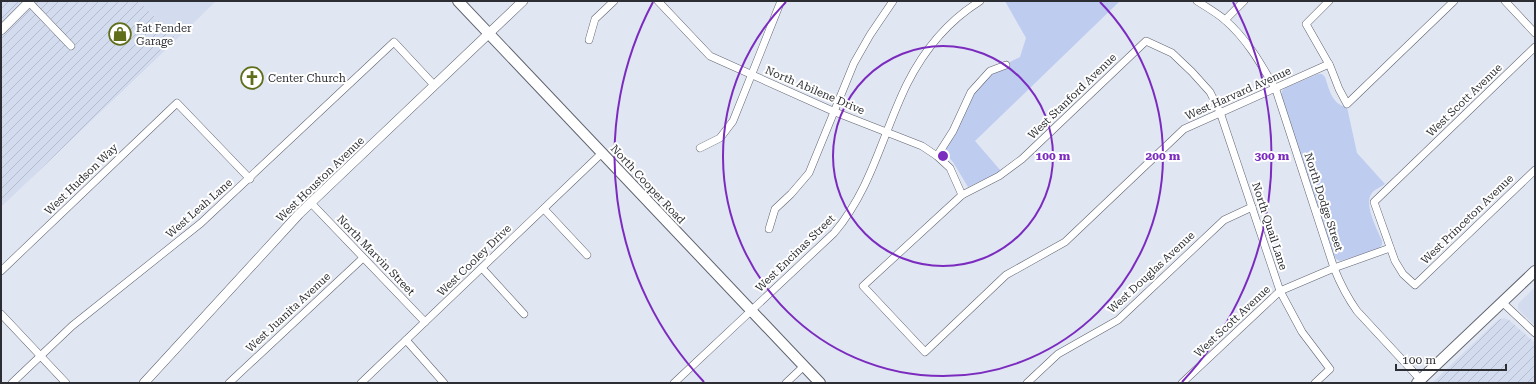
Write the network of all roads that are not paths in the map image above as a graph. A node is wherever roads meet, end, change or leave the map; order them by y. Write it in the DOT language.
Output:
graph roads {
  1 [pos="29,1"];
  2 [pos="458,1"];
  3 [pos="523,1"];
  4 [pos="614,1"];
  5 [pos="658,1"];
  6 [pos="781,1"];
  7 [pos="893,1"];
  8 [pos="980,1"];
  9 [pos="1197,1"];
  10 [pos="1244,1"];
  11 [pos="1329,1"];
  12 [pos="1454,1"];
  13 [pos="1505,1"];
  14 [pos="1225,20"];
  15 [pos="1,30"];
  16 [pos="489,33"];
  17 [pos="1535,33"];
  18 [pos="589,40"];
  19 [pos="1146,41"];
  20 [pos="71,46"];
  21 [pos="1535,46"];
  22 [pos="1329,64"];
  23 [pos="1006,65"];
  24 [pos="752,76"];
  25 [pos="434,85"];
  26 [pos="1275,88"];
  27 [pos="835,112"];
  28 [pos="1220,112"];
  29 [pos="888,132"];
  30 [pos="700,148"];
  31 [pos="602,154"];
  32 [pos="937,156"];
  33 [pos="1535,170"];
  34 [pos="250,178"];
  35 [pos="962,195"];
  36 [pos="310,203"];
  37 [pos="1252,207"];
  38 [pos="544,209"];
  39 [pos="769,229"];
  40 [pos="1390,248"];
  41 [pos="586,255"];
  42 [pos="363,258"];
  43 [pos="482,268"];
  44 [pos="1334,268"];
  45 [pos="1,271"];
  46 [pos="1535,271"];
  47 [pos="863,286"];
  48 [pos="1280,291"];
  49 [pos="1502,302"];
  50 [pos="751,310"];
  51 [pos="1,314"];
  52 [pos="524,314"];
  53 [pos="425,322"];
  54 [pos="1535,333"];
  55 [pos="406,340"];
  56 [pos="41,356"];
  57 [pos="804,366"];
  58 [pos="1419,381"];
  59 [pos="12,383"];
  60 [pos="66,383"];
  61 [pos="144,383"];
  62 [pos="230,383"];
  63 [pos="361,383"];
  64 [pos="444,383"];
  65 [pos="674,383"];
  66 [pos="786,383"];
  67 [pos="820,383"];
  68 [pos="1027,383"];
  69 [pos="1182,383"];
  70 [pos="1315,383"];
  1 -- 15 [label="street"];
  1 -- 20 [label="street"];
  2 -- 16 [label="main road, North Cooper Road"];
  3 -- 16 [label="street, West Houston Avenue"];
  4 -- 18 [label="street"];
  5 -- 24 [label="street, North Abilene Drive"];
  6 -- 24 [label="street"];
  7 -- 27 [label="street"];
  8 -- 29 [label="street, West Encinas Street"];
  9 -- 14 [label="street"];
  10 -- 14 [label="street"];
  11 -- 22 [label="street"];
  12 -- 22 [label="street"];
  13 -- 17 [label="street"];
  14 -- 26 [label="street, North Dodge Street"];
  16 -- 25 [label="street, West Houston Avenue"];
  16 -- 31 [label="main road, North Cooper Road"];
  19 -- 28 [label="street, North Quail Lane"];
  19 -- 35 [label="street, West Stanford Avenue"];
  21 -- 40 [label="street, West Scott Avenue"];
  22 -- 26 [label="street, West Harvard Avenue"];
  23 -- 32 [label="street"];
  24 -- 27 [label="street, North Abilene Drive"];
  24 -- 30 [label="street"];
  25 -- 34 [label="street, West Leah Lane"];
  25 -- 36 [label="street, West Houston Avenue"];
  26 -- 28 [label="street, West Harvard Avenue"];
  26 -- 44 [label="street, North Dodge Street"];
  27 -- 29 [label="street, North Abilene Drive"];
  27 -- 39 [label="street"];
  28 -- 37 [label="street, North Quail Lane"];
  28 -- 47 [label="street, West Harvard Avenue"];
  29 -- 32 [label="street, North Abilene Drive"];
  29 -- 50 [label="street, West Encinas Street"];
  31 -- 38 [label="street, West Cooley Drive"];
  31 -- 50 [label="main road, North Cooper Road"];
  32 -- 35 [label="street, North Abilene Drive"];
  33 -- 40 [label="street, West Princeton Avenue"];
  34 -- 45 [label="street, West Hudson Way"];
  34 -- 56 [label="street, West Leah Lane"];
  35 -- 47 [label="street, West Stanford Avenue"];
  36 -- 42 [label="street, North Marvin Street"];
  36 -- 61 [label="street, West Houston Avenue"];
  37 -- 48 [label="street, North Quail Lane"];
  37 -- 68 [label="street, West Douglas Avenue"];
  38 -- 41 [label="street"];
  38 -- 43 [label="street, West Cooley Drive"];
  40 -- 44 [label="street, West Scott Avenue"];
  42 -- 53 [label="street, North Marvin Street"];
  42 -- 62 [label="street, West Juanita Avenue"];
  43 -- 52 [label="street"];
  43 -- 53 [label="street, West Cooley Drive"];
  44 -- 48 [label="street, West Scott Avenue"];
  44 -- 58 [label="street, North Dodge Street"];
  46 -- 49 [label="main road"];
  48 -- 69 [label="street, West Scott Avenue"];
  48 -- 70 [label="street, North Quail Lane"];
  49 -- 54 [label="street"];
  49 -- 58 [label="main road"];
  50 -- 57 [label="main road, North Cooper Road"];
  50 -- 65 [label="street, West Encinas Street"];
  51 -- 56 [label="street"];
  53 -- 55 [label="street, West Cooley Drive"];
  55 -- 63 [label="street, West Cooley Drive"];
  55 -- 64 [label="street"];
  56 -- 59 [label="street, West Leah Lane"];
  56 -- 60 [label="street"];
  57 -- 66 [label="street"];
  57 -- 67 [label="main road, North Cooper Road"];
}
